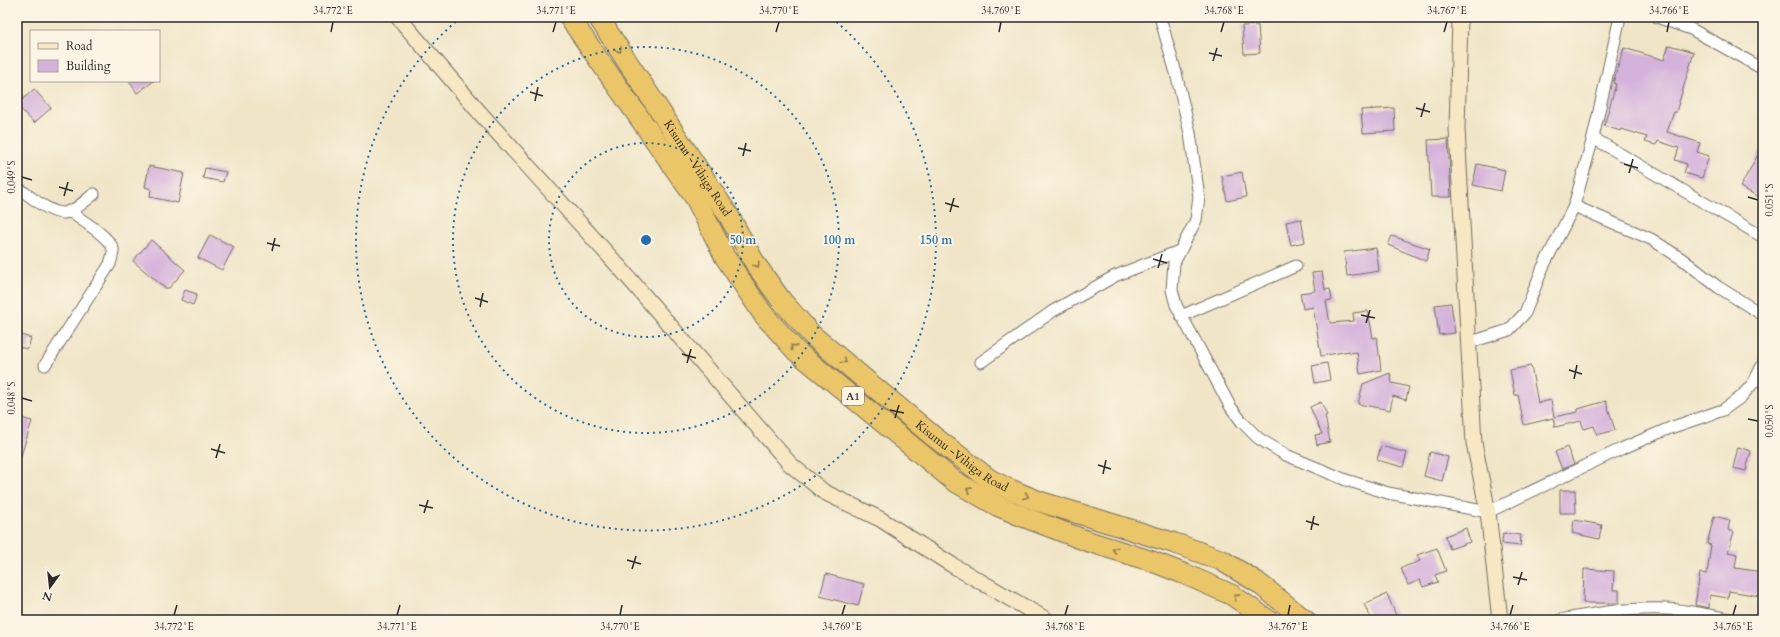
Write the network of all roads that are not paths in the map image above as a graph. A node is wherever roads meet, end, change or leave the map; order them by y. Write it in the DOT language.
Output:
graph roads {
  1 [pos="398,17"];
  2 [pos="569,17"];
  3 [pos="598,17"];
  4 [pos="1160,17"];
  5 [pos="1460,17"];
  6 [pos="1620,17"];
  7 [pos="1658,17"];
  8 [pos="1763,69"];
  9 [pos="1593,138"];
  10 [pos="17,187"];
  11 [pos="94,194"];
  12 [pos="1574,206"];
  13 [pos="69,212"];
  14 [pos="1763,237"];
  15 [pos="1179,251"];
  16 [pos="1296,266"];
  17 [pos="1763,315"];
  18 [pos="1181,316"];
  19 [pos="1468,343"];
  20 [pos="981,362"];
  21 [pos="1763,364"];
  22 [pos="45,365"];
  23 [pos="1488,512"];
  24 [pos="1047,620"];
  25 [pos="1268,620"];
  26 [pos="1305,620"];
  27 [pos="1500,620"];
  28 [pos="1560,620"];
  29 [pos="1735,620"];
  1 -- 24 [label="street"];
  25 -- 2 [label="highway, Kisumu -Vihiga Road / A1, one-way"];
  3 -- 26 [label="highway, Kisumu -Vihiga Road / A1, one-way"];
  4 -- 15 [label="street"];
  5 -- 19 [label="street"];
  6 -- 9 [label="street"];
  7 -- 8 [label="street"];
  9 -- 12 [label="street"];
  9 -- 14 [label="street"];
  10 -- 13 [label="street"];
  11 -- 13 [label="street"];
  12 -- 17 [label="street"];
  12 -- 19 [label="street"];
  13 -- 22 [label="street"];
  15 -- 18 [label="street"];
  15 -- 20 [label="street"];
  16 -- 18 [label="street"];
  18 -- 23 [label="street"];
  19 -- 23 [label="street"];
  21 -- 23 [label="street"];
  23 -- 27 [label="street"];
  28 -- 29 [label="street"];
}
